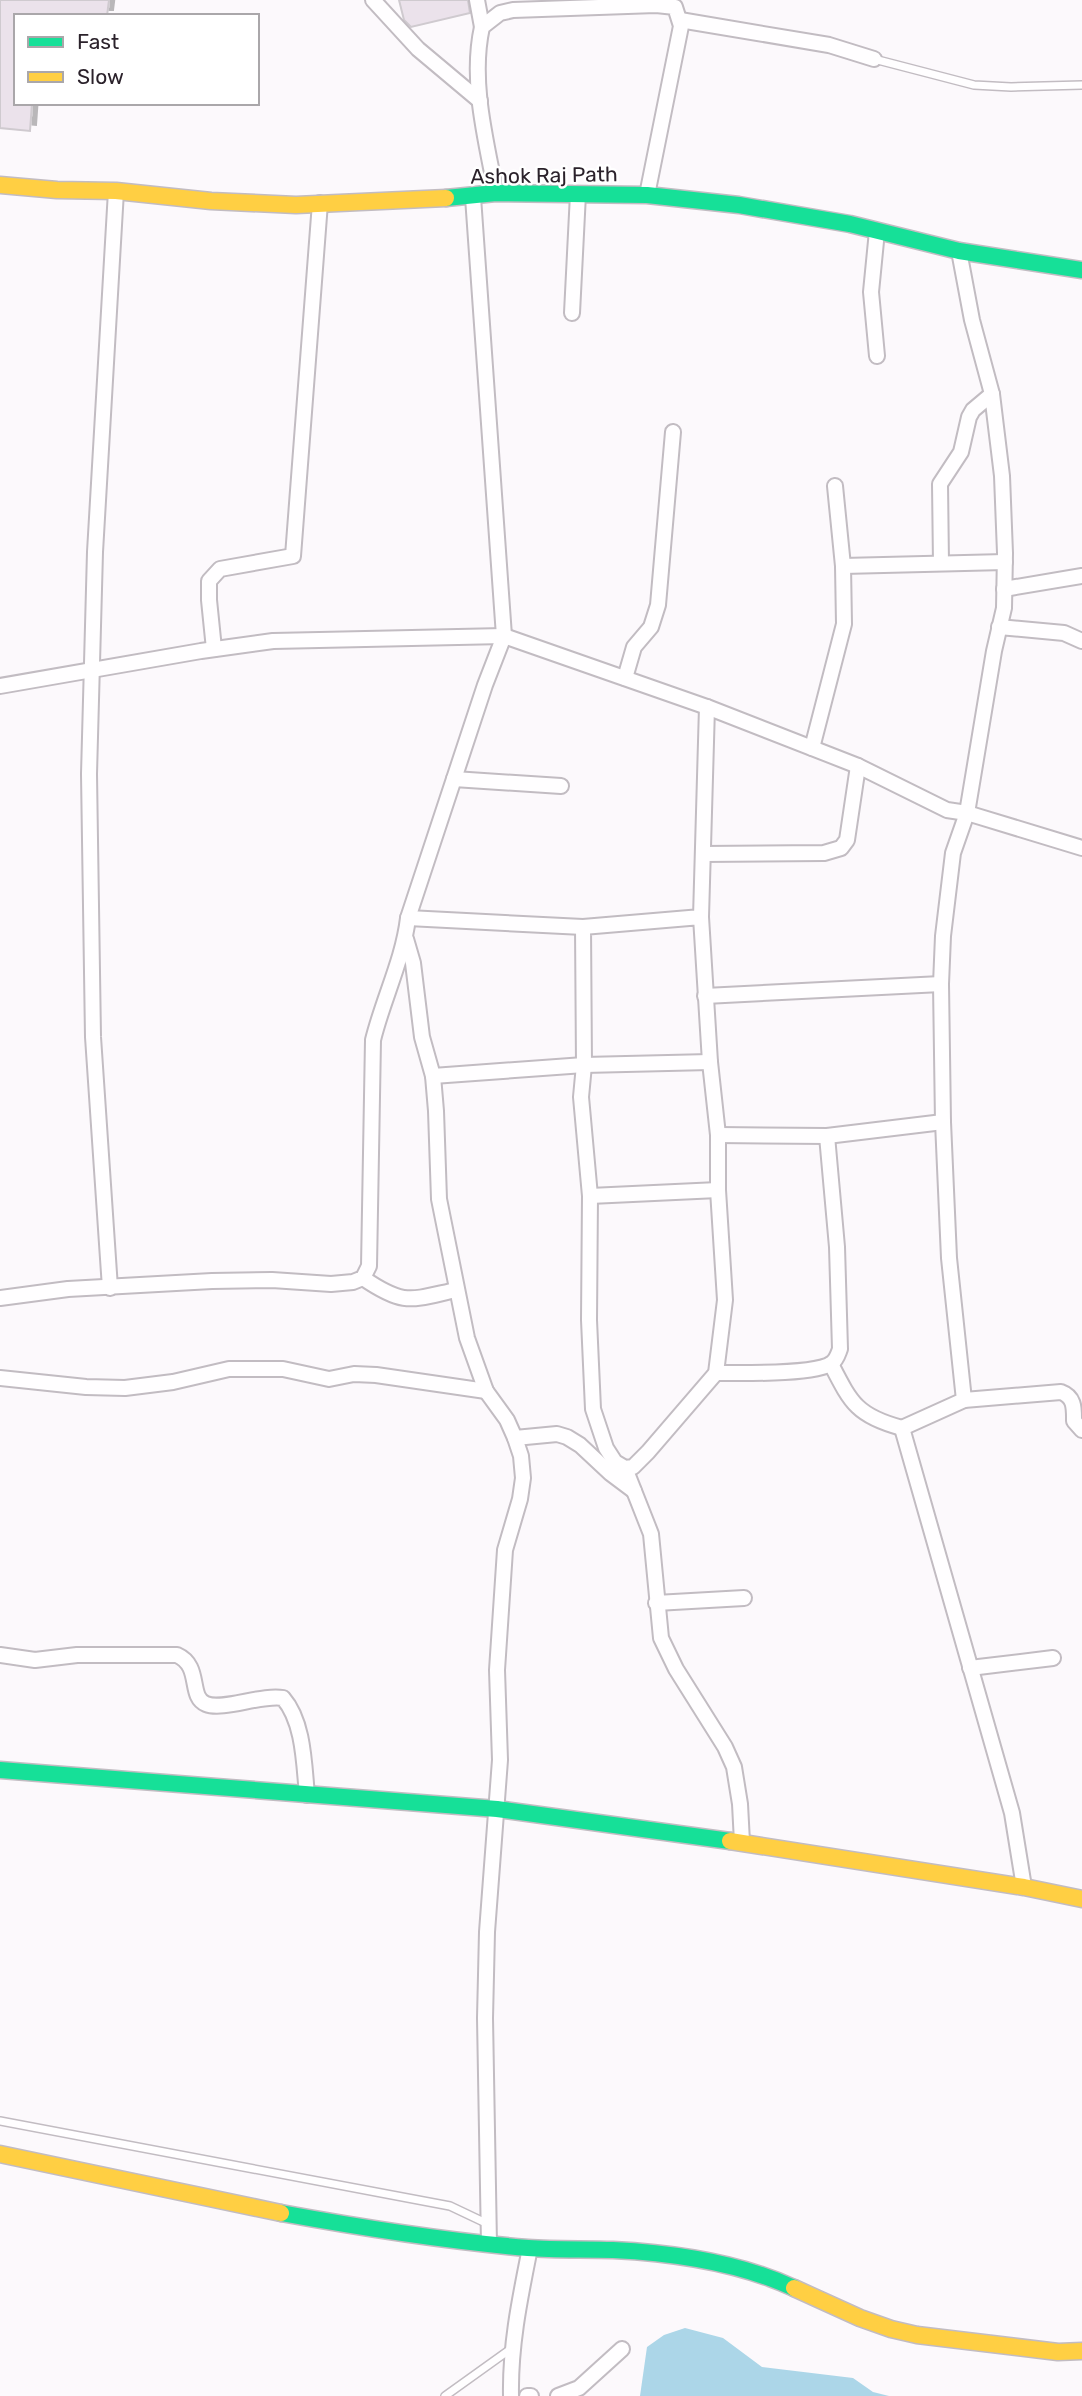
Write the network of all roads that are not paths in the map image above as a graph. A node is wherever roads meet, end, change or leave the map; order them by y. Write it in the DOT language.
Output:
graph roads {
  1 [pos="373,0"];
  2 [pos="477,0"];
  3 [pos="677,9"];
  4 [pos="482,27"];
  5 [pos="874,59"];
  6 [pos="1082,85"];
  7 [pos="480,101"];
  8 [pos="0,185"];
  9 [pos="116,191"];
  10 [pos="496,193"];
  11 [pos="578,194"];
  12 [pos="647,195"];
  13 [pos="473,197"];
  14 [pos="320,204"];
  15 [pos="877,231"];
  16 [pos="959,251"];
  17 [pos="1082,270"];
  18 [pos="572,313"];
  19 [pos="877,356"];
  20 [pos="992,394"];
  21 [pos="673,432"];
  22 [pos="835,486"];
  23 [pos="1005,562"];
  24 [pos="941,564"];
  25 [pos="843,566"];
  26 [pos="1082,576"];
  27 [pos="1004,589"];
  28 [pos="999,627"];
  29 [pos="504,636"];
  30 [pos="1082,641"];
  31 [pos="214,649"];
  32 [pos="92,672"];
  33 [pos="625,678"];
  34 [pos="0,686"];
  35 [pos="707,707"];
  36 [pos="812,748"];
  37 [pos="858,766"];
  38 [pos="454,779"];
  39 [pos="561,786"];
  40 [pos="967,813"];
  41 [pos="1082,848"];
  42 [pos="703,854"];
  43 [pos="701,917"];
  44 [pos="408,918"];
  45 [pos="583,927"];
  46 [pos="406,938"];
  47 [pos="941,984"];
  48 [pos="705,996"];
  49 [pos="710,1062"];
  50 [pos="584,1065"];
  51 [pos="433,1076"];
  52 [pos="943,1122"];
  53 [pos="718,1135"];
  54 [pos="827,1136"];
  55 [pos="718,1190"];
  56 [pos="590,1196"];
  57 [pos="363,1278"];
  58 [pos="110,1288"];
  59 [pos="456,1290"];
  60 [pos="0,1298"];
  61 [pos="831,1364"];
  62 [pos="716,1373"];
  63 [pos="0,1378"];
  64 [pos="486,1391"];
  65 [pos="964,1400"];
  66 [pos="902,1428"];
  67 [pos="1082,1430"];
  68 [pos="515,1438"];
  69 [pos="625,1468"];
  70 [pos="636,1492"];
  71 [pos="744,1598"];
  72 [pos="656,1603"];
  73 [pos="0,1655"];
  74 [pos="1053,1658"];
  75 [pos="970,1668"];
  76 [pos="0,1770"];
  77 [pos="307,1795"];
  78 [pos="497,1809"];
  79 [pos="742,1842"];
  80 [pos="1024,1887"];
  81 [pos="1082,1899"];
  82 [pos="0,2121"];
  83 [pos="0,2154"];
  84 [pos="489,2225"];
  85 [pos="489,2244"];
  86 [pos="530,2248"];
  87 [pos="512,2348"];
  88 [pos="622,2349"];
  89 [pos="1082,2351"];
  90 [pos="445,2396"];
  91 [pos="511,2396"];
  92 [pos="558,2396"];
  1 -- 7 [label="street"];
  2 -- 4 [label="street"];
  3 -- 4 [label="street"];
  3 -- 5 [label="street"];
  3 -- 12 [label="street"];
  4 -- 7 [label="street"];
  5 -- 6 [label="lane"];
  7 -- 10 [label="street"];
  8 -- 9 [label="street, Ashok Raj Path"];
  9 -- 14 [label="street, Ashok Raj Path"];
  9 -- 32 [label="street"];
  10 -- 11 [label="street, Ashok Raj Path"];
  10 -- 13 [label="street, Ashok Raj Path"];
  11 -- 12 [label="street, Ashok Raj Path"];
  11 -- 18 [label="street"];
  12 -- 15 [label="street, Ashok Raj Path"];
  13 -- 14 [label="street, Ashok Raj Path"];
  13 -- 29 [label="street"];
  14 -- 31 [label="street"];
  15 -- 16 [label="street, Ashok Raj Path"];
  15 -- 19 [label="street"];
  16 -- 17 [label="street, Ashok Raj Path"];
  16 -- 20 [label="street"];
  20 -- 23 [label="street"];
  20 -- 24 [label="street"];
  21 -- 33 [label="street"];
  22 -- 25 [label="street"];
  23 -- 24 [label="street"];
  23 -- 27 [label="street"];
  24 -- 25 [label="street"];
  25 -- 36 [label="street"];
  26 -- 27 [label="street"];
  27 -- 28 [label="street"];
  28 -- 30 [label="street"];
  28 -- 40 [label="street"];
  29 -- 31 [label="street"];
  29 -- 33 [label="street"];
  29 -- 38 [label="street"];
  31 -- 32 [label="street"];
  32 -- 34 [label="street"];
  32 -- 58 [label="street"];
  33 -- 35 [label="street"];
  35 -- 36 [label="street"];
  35 -- 42 [label="street"];
  36 -- 37 [label="street"];
  37 -- 40 [label="street"];
  37 -- 42 [label="street"];
  38 -- 39 [label="street"];
  38 -- 44 [label="street"];
  40 -- 41 [label="street"];
  40 -- 47 [label="street"];
  42 -- 43 [label="street"];
  43 -- 45 [label="street"];
  43 -- 48 [label="street"];
  44 -- 45 [label="street"];
  44 -- 46 [label="street"];
  45 -- 50 [label="street"];
  46 -- 51 [label="street"];
  46 -- 57 [label="street"];
  47 -- 48 [label="street"];
  47 -- 52 [label="street"];
  48 -- 49 [label="street"];
  49 -- 50 [label="street"];
  49 -- 53 [label="street"];
  50 -- 51 [label="street"];
  50 -- 56 [label="street"];
  51 -- 59 [label="street"];
  52 -- 54 [label="street"];
  52 -- 65 [label="street"];
  53 -- 54 [label="street"];
  53 -- 55 [label="street"];
  54 -- 61 [label="street"];
  55 -- 56 [label="street"];
  55 -- 62 [label="street"];
  56 -- 69 [label="street"];
  57 -- 58 [label="street"];
  57 -- 59 [label="street"];
  58 -- 60 [label="street"];
  59 -- 64 [label="street"];
  61 -- 62 [label="street"];
  61 -- 66 [label="street"];
  62 -- 69 [label="street"];
  63 -- 64 [label="street"];
  64 -- 68 [label="street"];
  65 -- 66 [label="street"];
  65 -- 67 [label="street"];
  66 -- 75 [label="street"];
  68 -- 70 [label="street"];
  68 -- 78 [label="street"];
  69 -- 70 [label="street"];
  70 -- 72 [label="street"];
  71 -- 72 [label="street"];
  72 -- 79 [label="street"];
  73 -- 77 [label="street"];
  74 -- 75 [label="street"];
  75 -- 80 [label="street"];
  76 -- 77 [label="street"];
  77 -- 78 [label="street"];
  78 -- 79 [label="street"];
  78 -- 84 [label="street"];
  79 -- 80 [label="street"];
  80 -- 81 [label="street"];
  82 -- 84 [label="lane"];
  83 -- 85 [label="street"];
  84 -- 85 [label="street"];
  85 -- 86 [label="street"];
  86 -- 87 [label="street"];
  86 -- 89 [label="street"];
  87 -- 90 [label="lane"];
  87 -- 91 [label="street"];
  88 -- 92 [label="street"];
}
